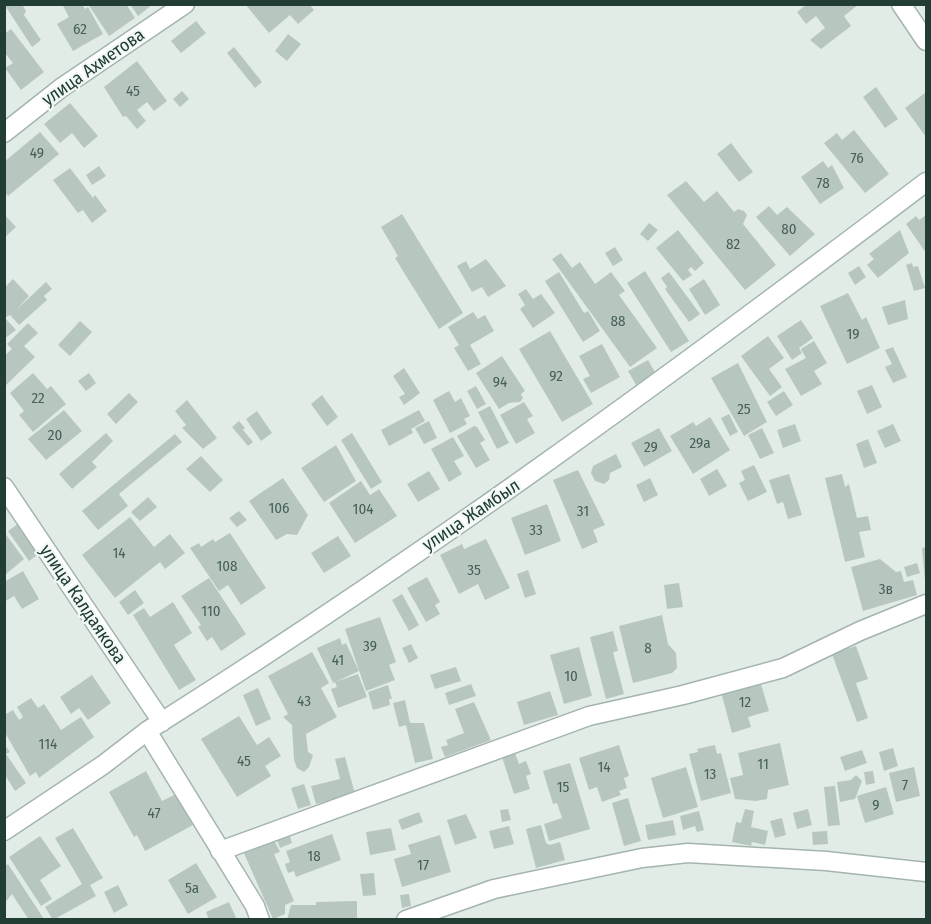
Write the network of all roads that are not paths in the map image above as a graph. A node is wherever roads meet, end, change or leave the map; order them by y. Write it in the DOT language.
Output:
graph roads {
  1 [pos="185,4"];
  2 [pos="901,4"];
  3 [pos="927,41"];
  4 [pos="4,133"];
  5 [pos="927,182"];
  6 [pos="4,487"];
  7 [pos="927,604"];
  8 [pos="155,726"];
  9 [pos="4,831"];
  10 [pos="220,851"];
  11 [pos="927,872"];
  12 [pos="260,920"];
  13 [pos="406,920"];
  1 -- 4 [label="street, улица Ахметова"];
  2 -- 3 [label="street"];
  5 -- 8 [label="street, улица Жамбыл"];
  6 -- 8 [label="street, улица Калдаякова"];
  7 -- 10 [label="street"];
  8 -- 9 [label="street, улица Жамбыл"];
  8 -- 10 [label="street, улица Калдаякова"];
  10 -- 12 [label="street, улица Калдаякова"];
  11 -- 13 [label="street"];
}
